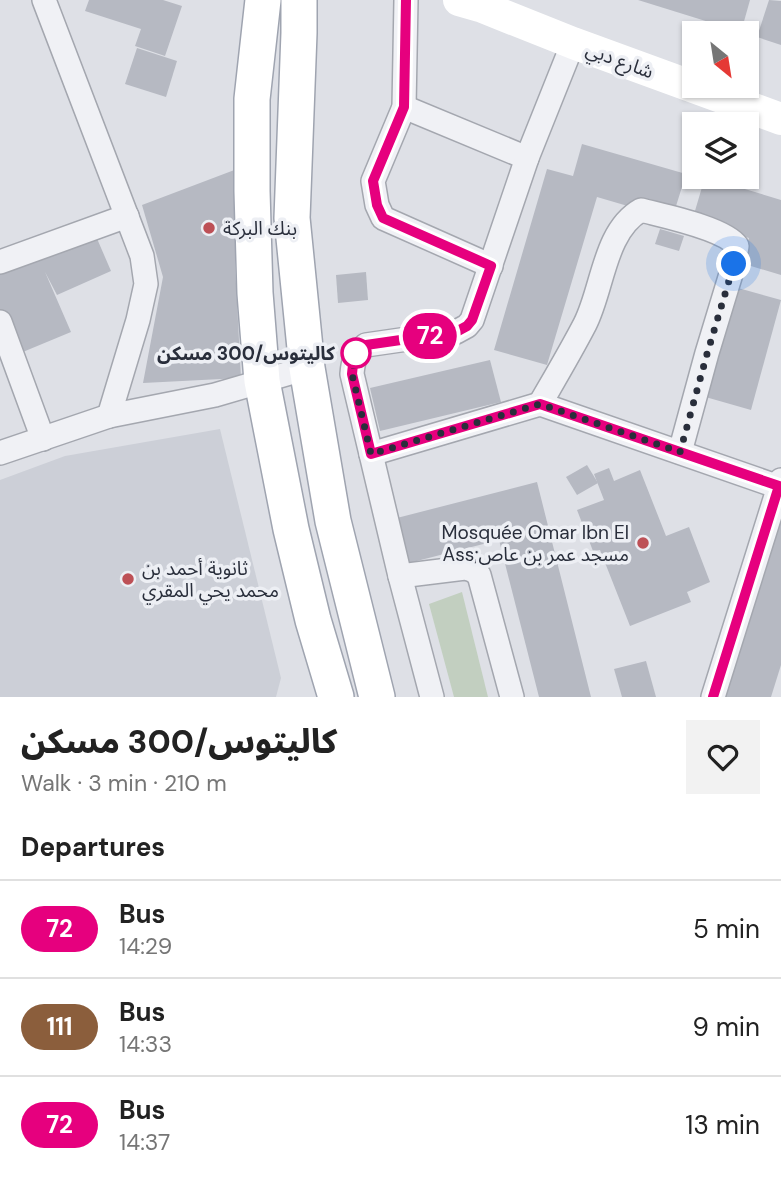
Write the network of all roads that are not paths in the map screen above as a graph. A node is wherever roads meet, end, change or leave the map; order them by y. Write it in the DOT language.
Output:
graph roads {
  1 [pos="44,0"];
  2 [pos="406,0"];
  3 [pos="473,2"];
  4 [pos="260,4"];
  5 [pos="304,5"];
  6 [pos="573,43"];
  7 [pos="404,107"];
  8 [pos="781,119"];
  9 [pos="527,158"];
  10 [pos="127,215"];
  11 [pos="0,262"];
  12 [pos="491,266"];
  13 [pos="0,322"];
  14 [pos="307,368"];
  15 [pos="262,381"];
  16 [pos="540,404"];
  17 [pos="109,416"];
  18 [pos="43,439"];
  19 [pos="680,452"];
  20 [pos="0,453"];
  21 [pos="371,454"];
  22 [pos="780,484"];
  23 [pos="400,576"];
  24 [pos="336,697"];
  25 [pos="377,697"];
  26 [pos="432,697"];
  27 [pos="512,697"];
  28 [pos="713,697"];
  1 -- 10 [label="street"];
  2 -- 7 [label="street"];
  3 -- 6 [label="main road, شارع دبي"];
  4 -- 15 [label="main road"];
  5 -- 14 [label="main road"];
  6 -- 8 [label="main road, شارع دبي"];
  6 -- 9 [label="street"];
  7 -- 9 [label="street"];
  7 -- 12 [label="street"];
  9 -- 12 [label="street"];
  10 -- 11 [label="street"];
  10 -- 17 [label="street"];
  12 -- 21 [label="street"];
  13 -- 18 [label="street"];
  14 -- 15 [label="street"];
  14 -- 25 [label="main road"];
  15 -- 17 [label="street"];
  15 -- 24 [label="main road"];
  16 -- 19 [label="street"];
  16 -- 19 [label="street"];
  16 -- 21 [label="street"];
  17 -- 18 [label="street"];
  18 -- 20 [label="street"];
  19 -- 22 [label="street"];
  21 -- 23 [label="street"];
  22 -- 28 [label="street"];
  23 -- 26 [label="street"];
  23 -- 27 [label="street"];
}
